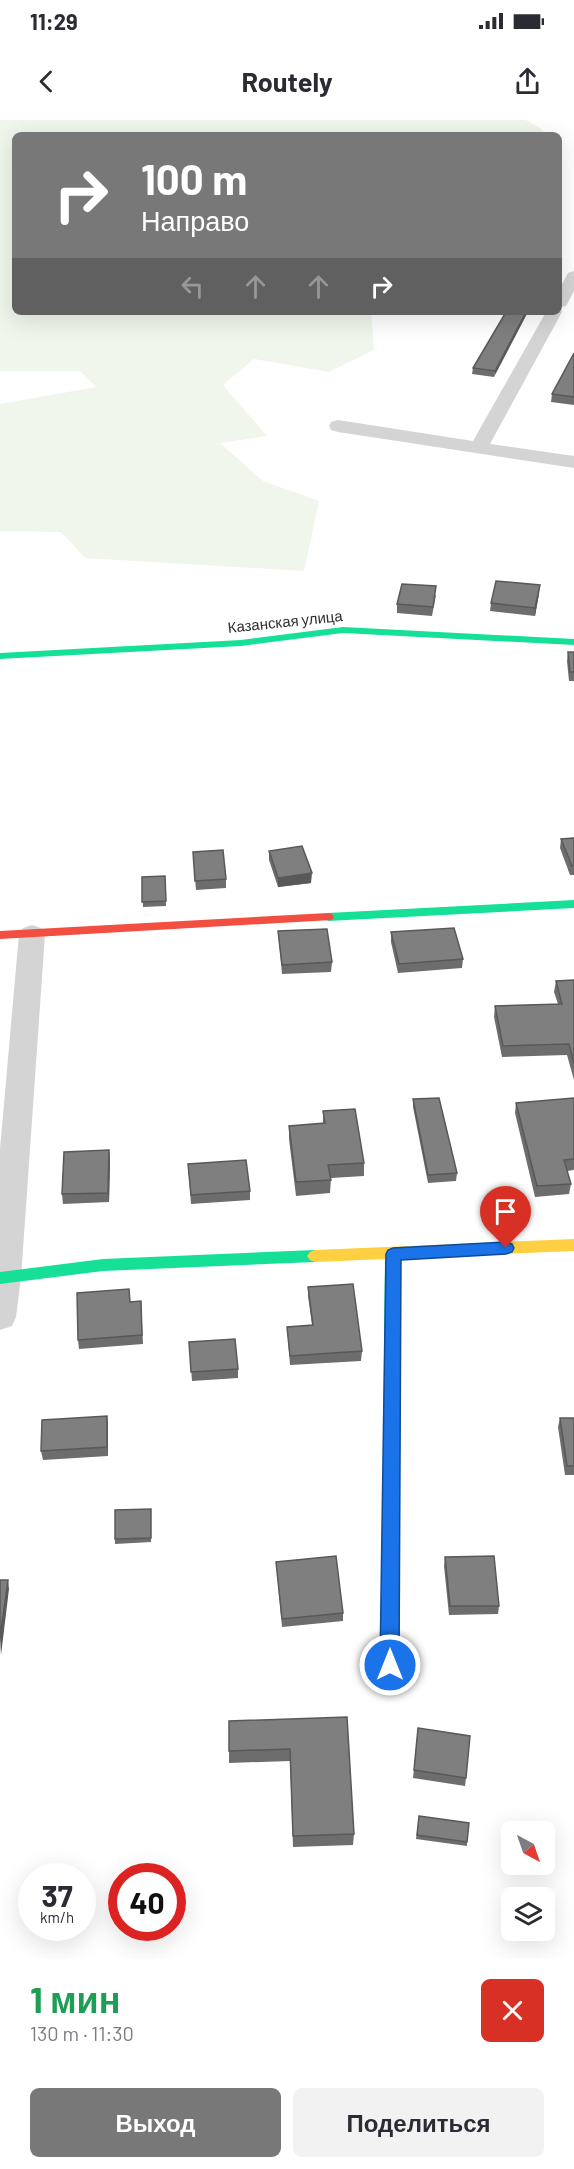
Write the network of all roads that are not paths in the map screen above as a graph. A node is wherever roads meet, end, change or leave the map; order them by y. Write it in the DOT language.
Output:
graph roads {
  1 [pos="574,276"];
  2 [pos="562,298"];
  3 [pos="552,315"];
  4 [pos="338,426"];
  5 [pos="479,447"];
  6 [pos="574,462"];
  7 [pos="574,642"];
  8 [pos="0,656"];
  9 [pos="574,904"];
  10 [pos="32,934"];
  11 [pos="0,935"];
  12 [pos="574,1245"];
  13 [pos="393,1254"];
  14 [pos="3,1278"];
  15 [pos="0,1317"];
  16 [pos="390,1665"];
  1 -- 2 [label="street"];
  3 -- 5 [label="street"];
  4 -- 5 [label="street"];
  5 -- 6 [label="street"];
  7 -- 8 [label="street, Казанская улица"];
  9 -- 10 [label="street"];
  10 -- 11 [label="street"];
  10 -- 14 [label="street"];
  12 -- 13 [label="street"];
  13 -- 14 [label="street"];
  13 -- 16 [label="street"];
  14 -- 15 [label="street"];
}
